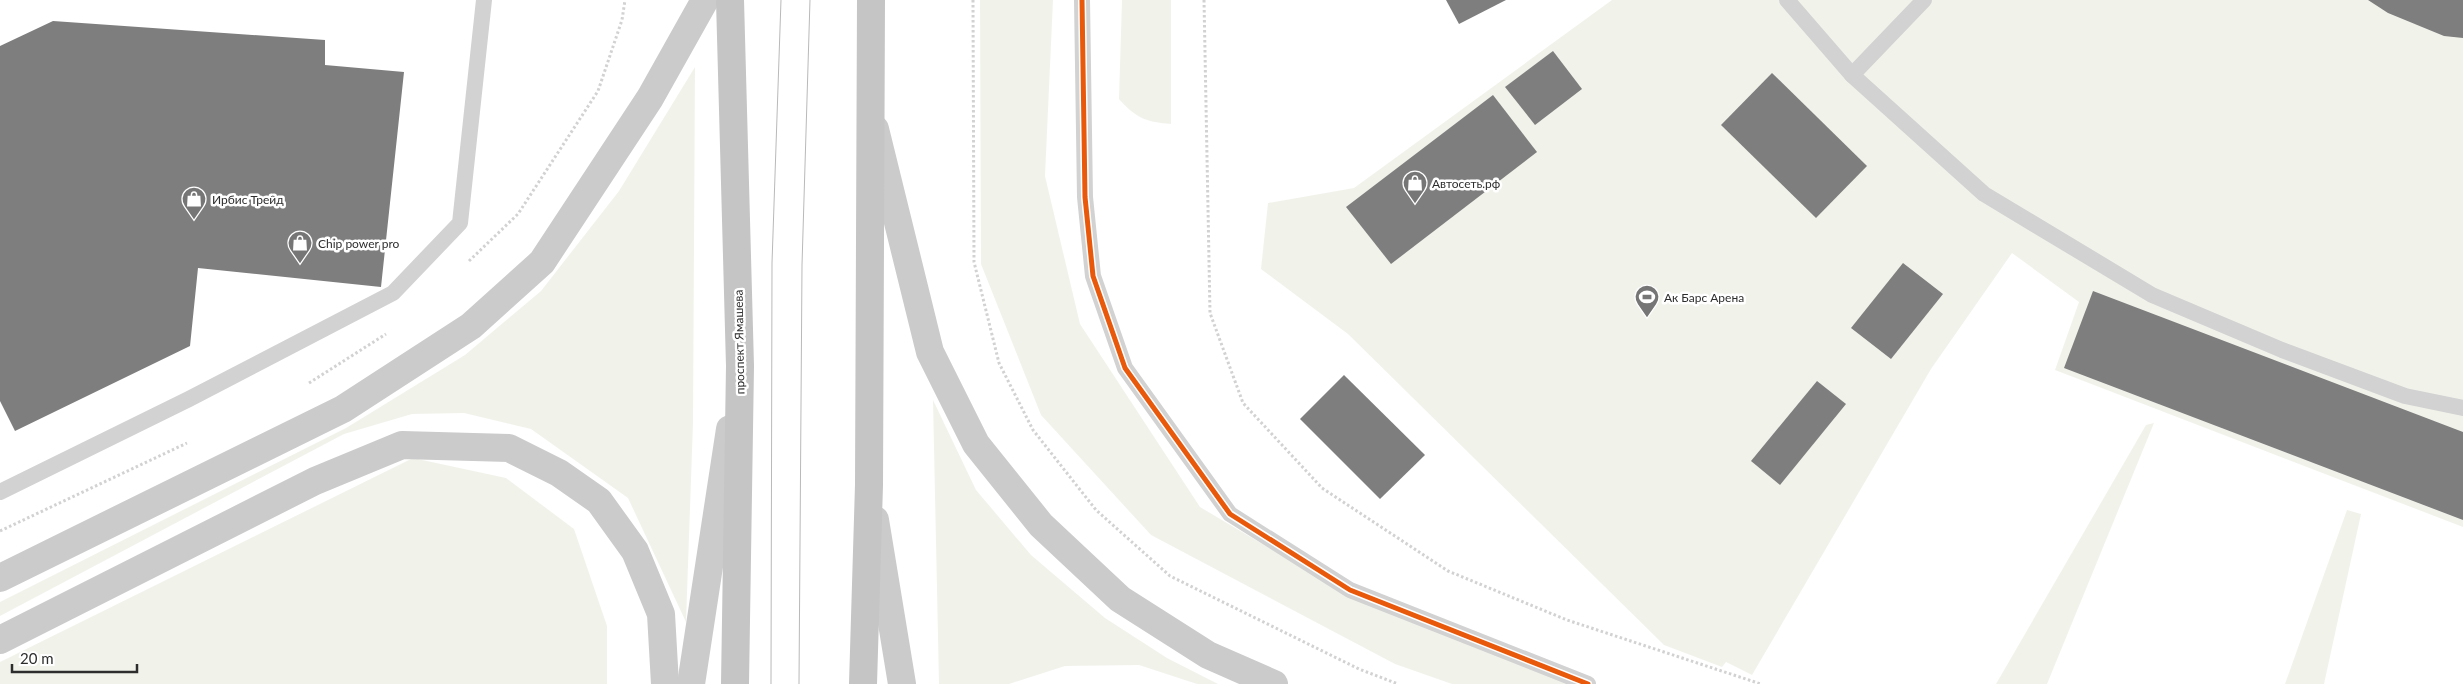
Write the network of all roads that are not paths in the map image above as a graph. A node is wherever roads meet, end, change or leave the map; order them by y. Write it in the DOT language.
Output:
graph roads {
  1 [pos="484,0"];
  2 [pos="705,0"];
  3 [pos="730,0"];
  4 [pos="871,0"];
  5 [pos="1082,0"];
  6 [pos="1787,0"];
  7 [pos="1924,0"];
  8 [pos="1852,75"];
  9 [pos="870,109"];
  10 [pos="740,366"];
  11 [pos="2463,408"];
  12 [pos="869,485"];
  13 [pos="0,492"];
  14 [pos="0,578"];
  15 [pos="0,640"];
  16 [pos="665,684"];
  17 [pos="691,684"];
  18 [pos="735,684"];
  19 [pos="863,684"];
  20 [pos="902,684"];
  21 [pos="1274,684"];
  22 [pos="1588,684"];
  1 -- 13 [label="lane"];
  2 -- 14 [label="main road"];
  3 -- 10 [label="main road, проспект Ямашева"];
  4 -- 9 [label="main road"];
  5 -- 22 [label="lane"];
  6 -- 8 [label="lane"];
  7 -- 8 [label="lane"];
  8 -- 11 [label="lane"];
  9 -- 12 [label="main road"];
  9 -- 21 [label="main road"];
  10 -- 17 [label="main road"];
  10 -- 18 [label="main road, проспект Ямашева"];
  12 -- 19 [label="main road"];
  12 -- 20 [label="main road"];
  15 -- 16 [label="main road"];
}
